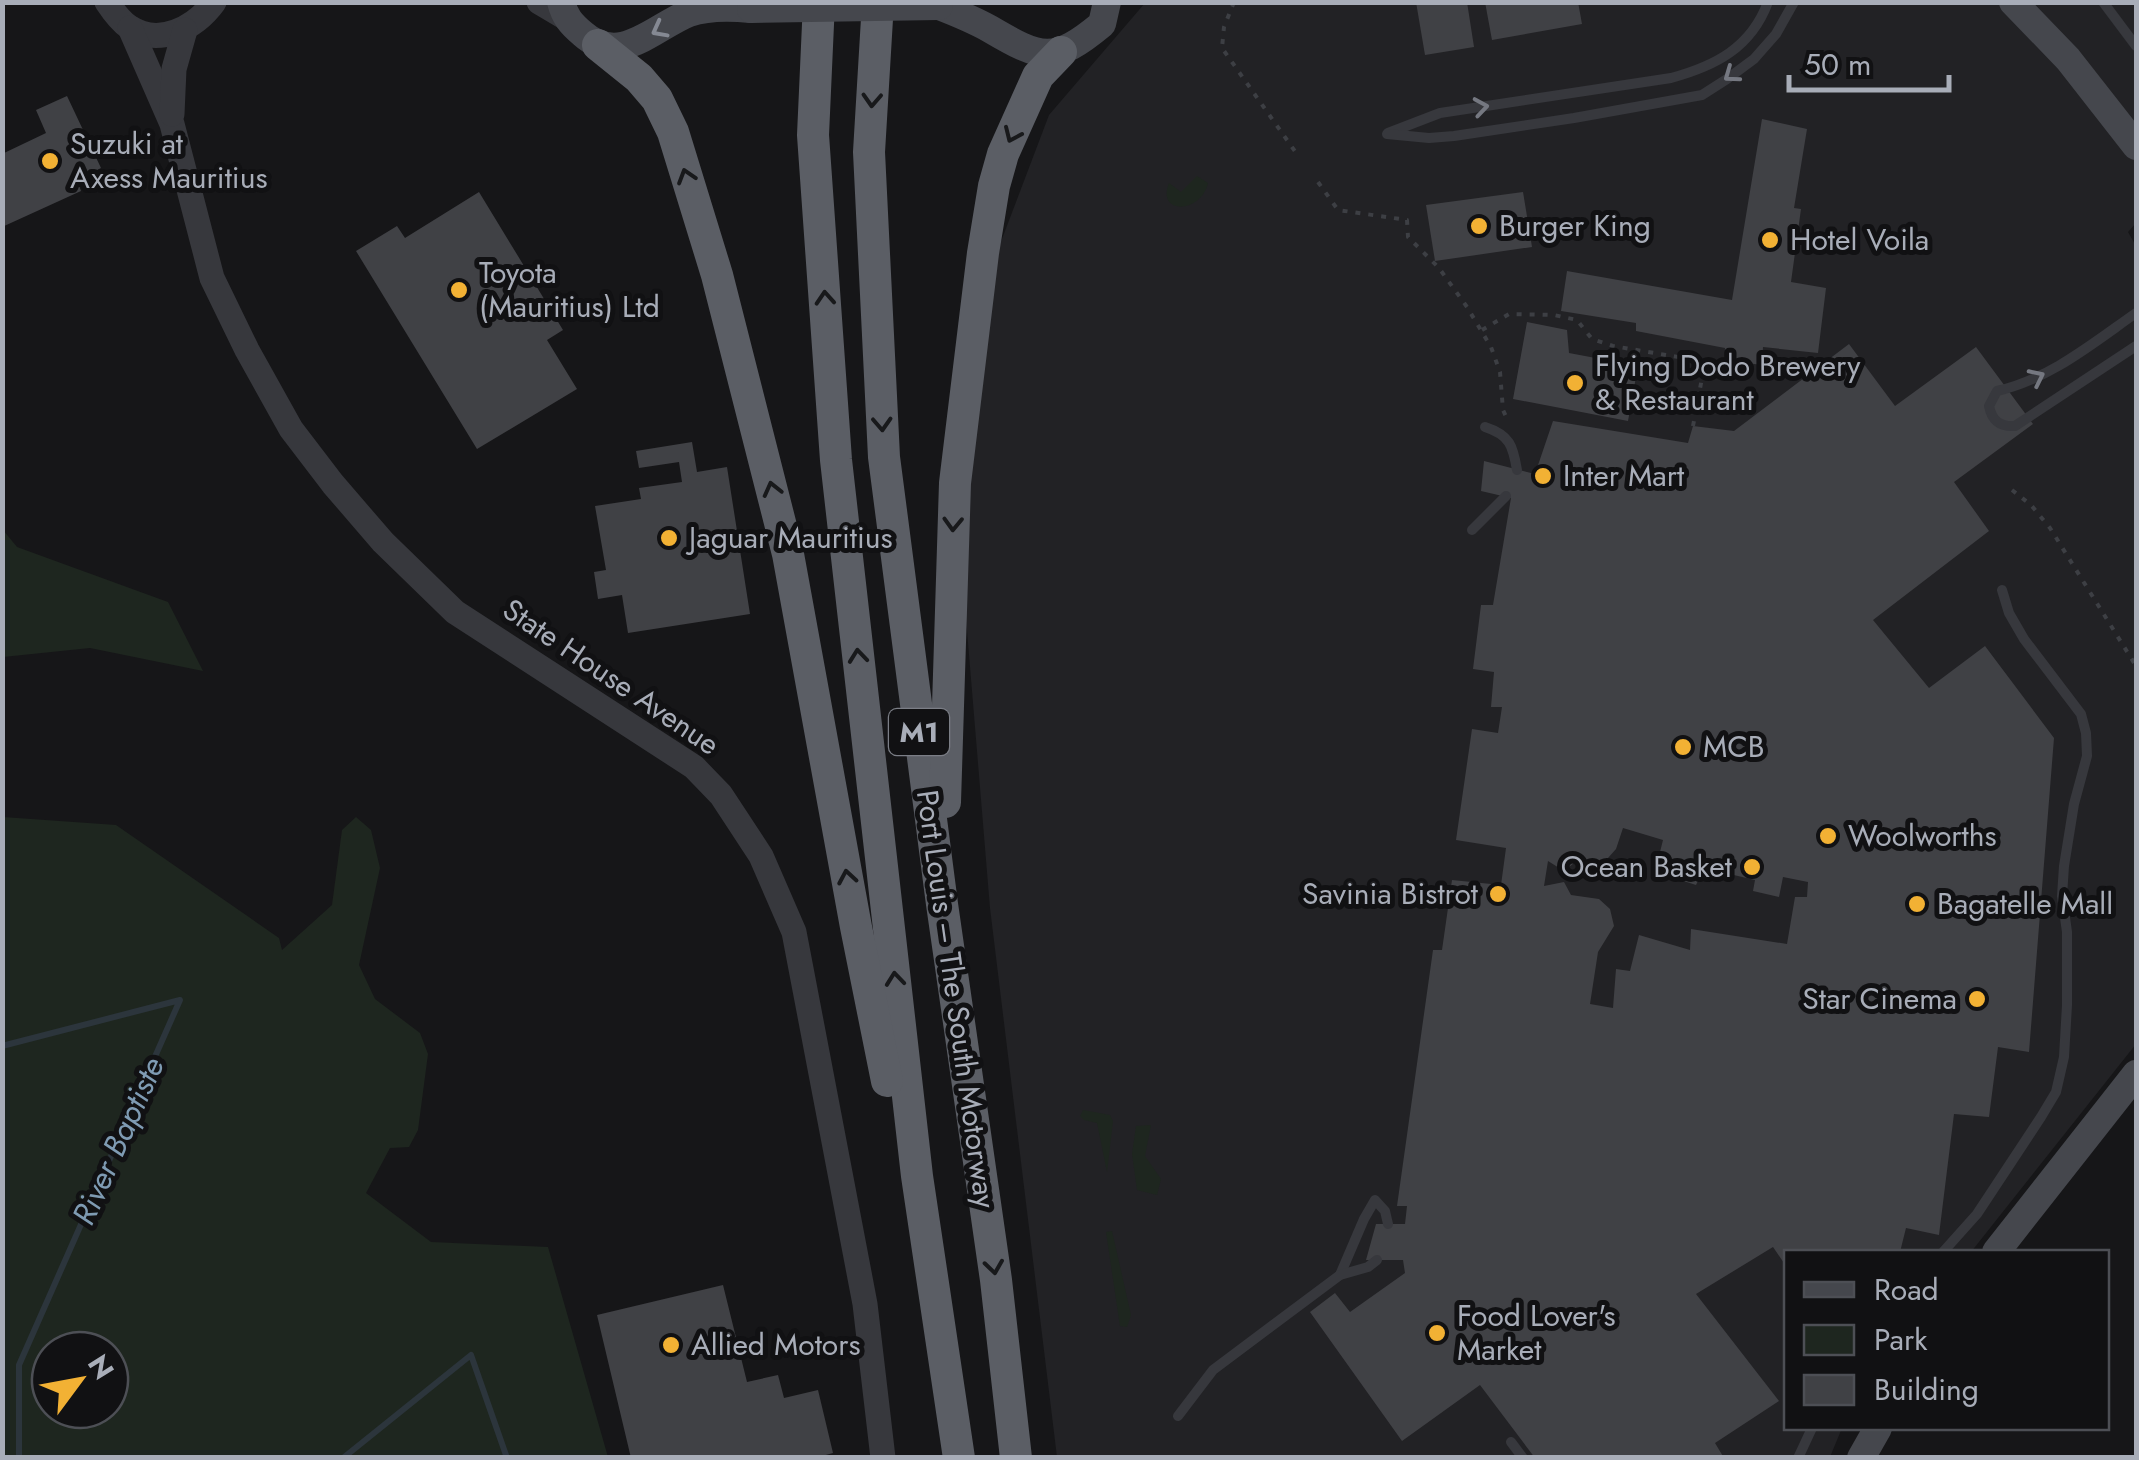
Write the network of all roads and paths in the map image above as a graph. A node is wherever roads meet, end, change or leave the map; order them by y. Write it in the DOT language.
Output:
graph roads {
  1 [pos="107,2"];
  2 [pos="539,2"];
  3 [pos="819,2"];
  4 [pos="878,2"];
  5 [pos="1128,2"];
  6 [pos="1234,2"];
  7 [pos="1768,2"];
  8 [pos="1794,2"];
  9 [pos="2013,2"];
  10 [pos="2102,2"];
  11 [pos="215,3"];
  12 [pos="563,10"];
  13 [pos="1104,13"];
  14 [pos="130,28"];
  15 [pos="185,30"];
  16 [pos="598,44"];
  17 [pos="2136,46"];
  18 [pos="1061,52"];
  19 [pos="172,124"];
  20 [pos="2136,147"];
  21 [pos="1298,157"];
  22 [pos="1318,182"];
  23 [pos="2136,313"];
  24 [pos="1482,330"];
  25 [pos="2136,346"];
  26 [pos="1705,362"];
  27 [pos="1731,366"];
  28 [pos="1693,426"];
  29 [pos="1486,427"];
  30 [pos="1512,446"];
  31 [pos="1517,470"];
  32 [pos="2012,490"];
  33 [pos="1506,496"];
  34 [pos="1472,530"];
  35 [pos="2002,590"];
  36 [pos="2136,666"];
  37 [pos="942,904"];
  38 [pos="2136,1074"];
  39 [pos="917,1176"];
  40 [pos="1388,1224"];
  41 [pos="1945,1250"];
  42 [pos="1998,1250"];
  43 [pos="1377,1260"];
  44 [pos="1340,1275"];
  45 [pos="1178,1416"];
  46 [pos="1811,1430"];
  47 [pos="1877,1430"];
  48 [pos="1511,1442"];
  49 [pos="883,1458"];
  50 [pos="959,1458"];
  51 [pos="1016,1458"];
  52 [pos="1523,1458"];
  53 [pos="1798,1458"];
  54 [pos="1860,1458"];
  1 -- 14 [label="street, State House Avenue"];
  2 -- 12 [label="street"];
  39 -- 3 [label="highway, Port Louis – The South Motorway / M1, one-way"];
  4 -- 37 [label="highway, Port Louis – The South Motorway / M1, one-way"];
  5 -- 13 [label="main road"];
  6 -- 21 [label="path"];
  8 -- 7 [label="lane, one-way"];
  9 -- 20 [label="main road"];
  10 -- 17 [label="lane"];
  11 -- 15 [label="street"];
  12 -- 16 [label="main road"];
  13 -- 18 [label="main road"];
  14 -- 15 [label="street"];
  14 -- 19 [label="street, State House Avenue"];
  15 -- 19 [label="street"];
  18 -- 16 [label="main road, one-way, bridge"];
  39 -- 16 [label="highway, one-way"];
  18 -- 37 [label="highway, one-way"];
  19 -- 49 [label="street, State House Avenue"];
  22 -- 24 [label="path"];
  25 -- 23 [label="lane, one-way"];
  24 -- 26 [label="path"];
  24 -- 30 [label="path"];
  26 -- 27 [label="path"];
  26 -- 28 [label="path"];
  29 -- 30 [label="lane"];
  30 -- 31 [label="lane"];
  32 -- 36 [label="path"];
  33 -- 34 [label="lane"];
  35 -- 41 [label="lane"];
  37 -- 51 [label="highway, Port Louis – The South Motorway / M1, one-way"];
  38 -- 42 [label="main road"];
  39 -- 50 [label="highway, Port Louis – The South Motorway / M1"];
  40 -- 44 [label="lane"];
  43 -- 44 [label="lane"];
  44 -- 45 [label="lane"];
  46 -- 53 [label="lane"];
  47 -- 54 [label="main road"];
  48 -- 52 [label="lane"];
}
